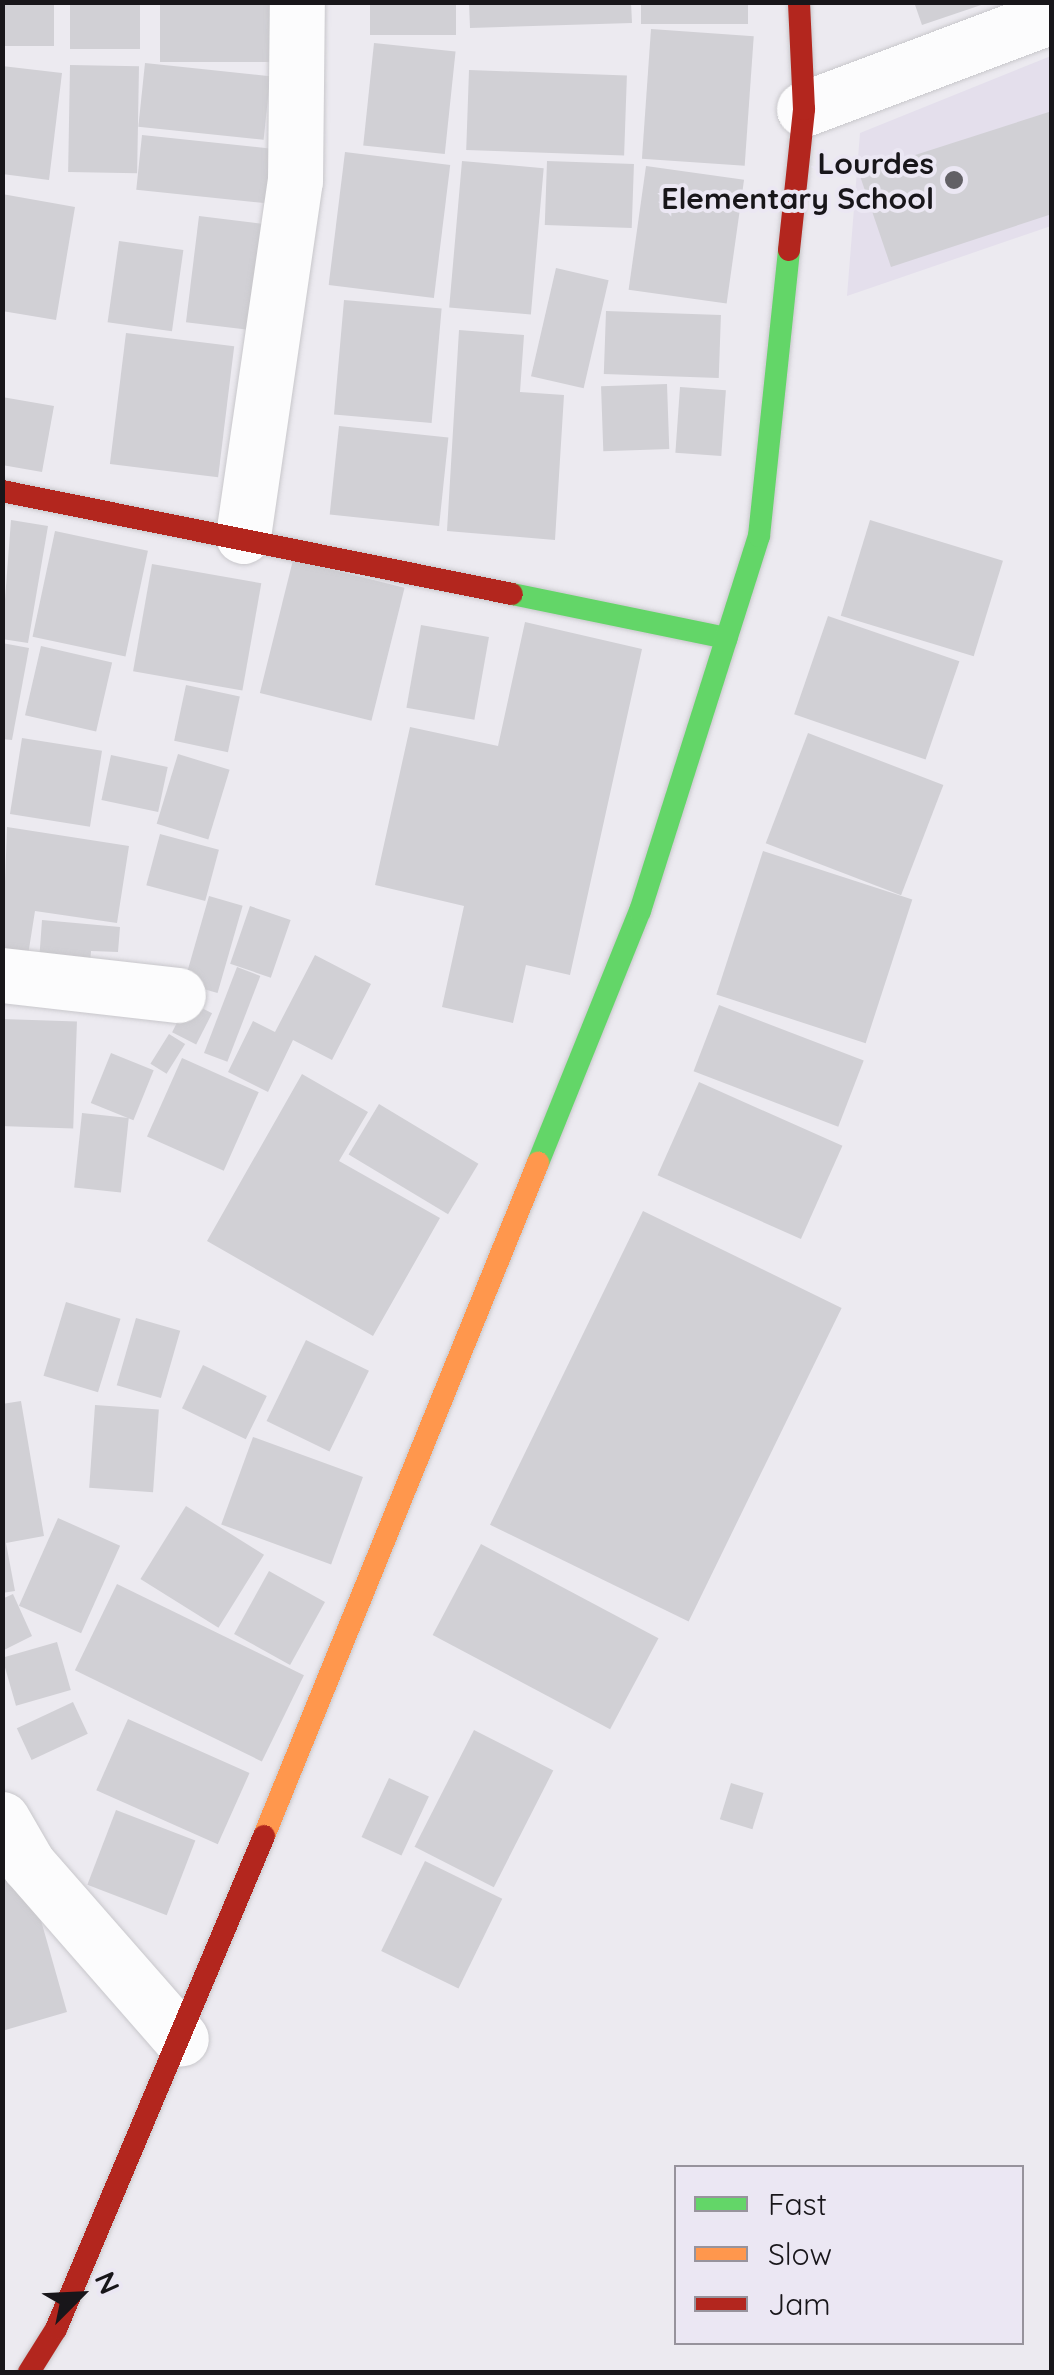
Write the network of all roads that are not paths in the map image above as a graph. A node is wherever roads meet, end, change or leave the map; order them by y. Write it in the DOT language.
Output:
graph roads {
  1 [pos="297,2"];
  2 [pos="799,2"];
  3 [pos="1052,16"];
  4 [pos="804,110"];
  5 [pos="2,490"];
  6 [pos="243,536"];
  7 [pos="727,638"];
  8 [pos="2,974"];
  9 [pos="178,995"];
  10 [pos="2,1819"];
  11 [pos="181,2039"];
  12 [pos="29,2372"];
  1 -- 6 [label="street"];
  2 -- 4 [label="street"];
  3 -- 4 [label="street"];
  4 -- 7 [label="street"];
  5 -- 6 [label="street"];
  6 -- 7 [label="street"];
  7 -- 11 [label="street"];
  8 -- 9 [label="street"];
  10 -- 11 [label="street"];
  11 -- 12 [label="street"];
}
